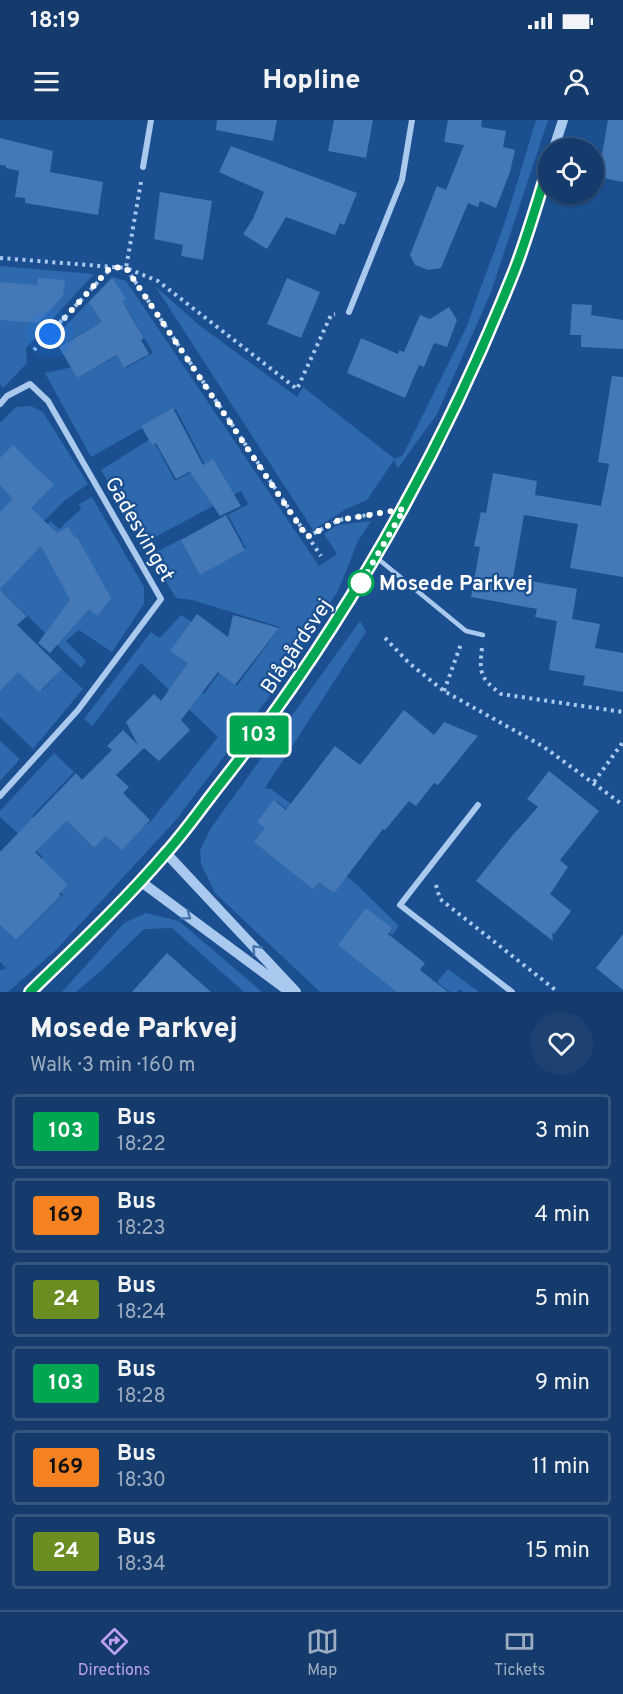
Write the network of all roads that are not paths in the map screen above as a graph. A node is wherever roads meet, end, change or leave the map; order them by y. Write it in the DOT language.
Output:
graph roads {
  1 [pos="151,120"];
  2 [pos="412,120"];
  3 [pos="562,120"];
  4 [pos="557,138"];
  5 [pos="143,167"];
  6 [pos="538,199"];
  7 [pos="349,312"];
  8 [pos="0,404"];
  9 [pos="376,558"];
  10 [pos="483,635"];
  11 [pos="0,796"];
  12 [pos="478,804"];
  13 [pos="166,854"];
  14 [pos="140,881"];
  15 [pos="30,992"];
  16 [pos="290,992"];
  17 [pos="296,992"];
  18 [pos="512,992"];
  1 -- 5 [label="street"];
  2 -- 7 [label="street"];
  3 -- 4 [label="street"];
  6 -- 9 [label="street, Blågårdsvej"];
  8 -- 11 [label="street, Gadesvinget"];
  9 -- 10 [label="lane"];
  9 -- 13 [label="street, Blågårdsvej"];
  12 -- 18 [label="street"];
  13 -- 14 [label="street, Blågårdsvej"];
  17 -- 13 [label="street, one-way"];
  14 -- 15 [label="street, Blågårdsvej"];
  14 -- 16 [label="street, one-way"];
}
